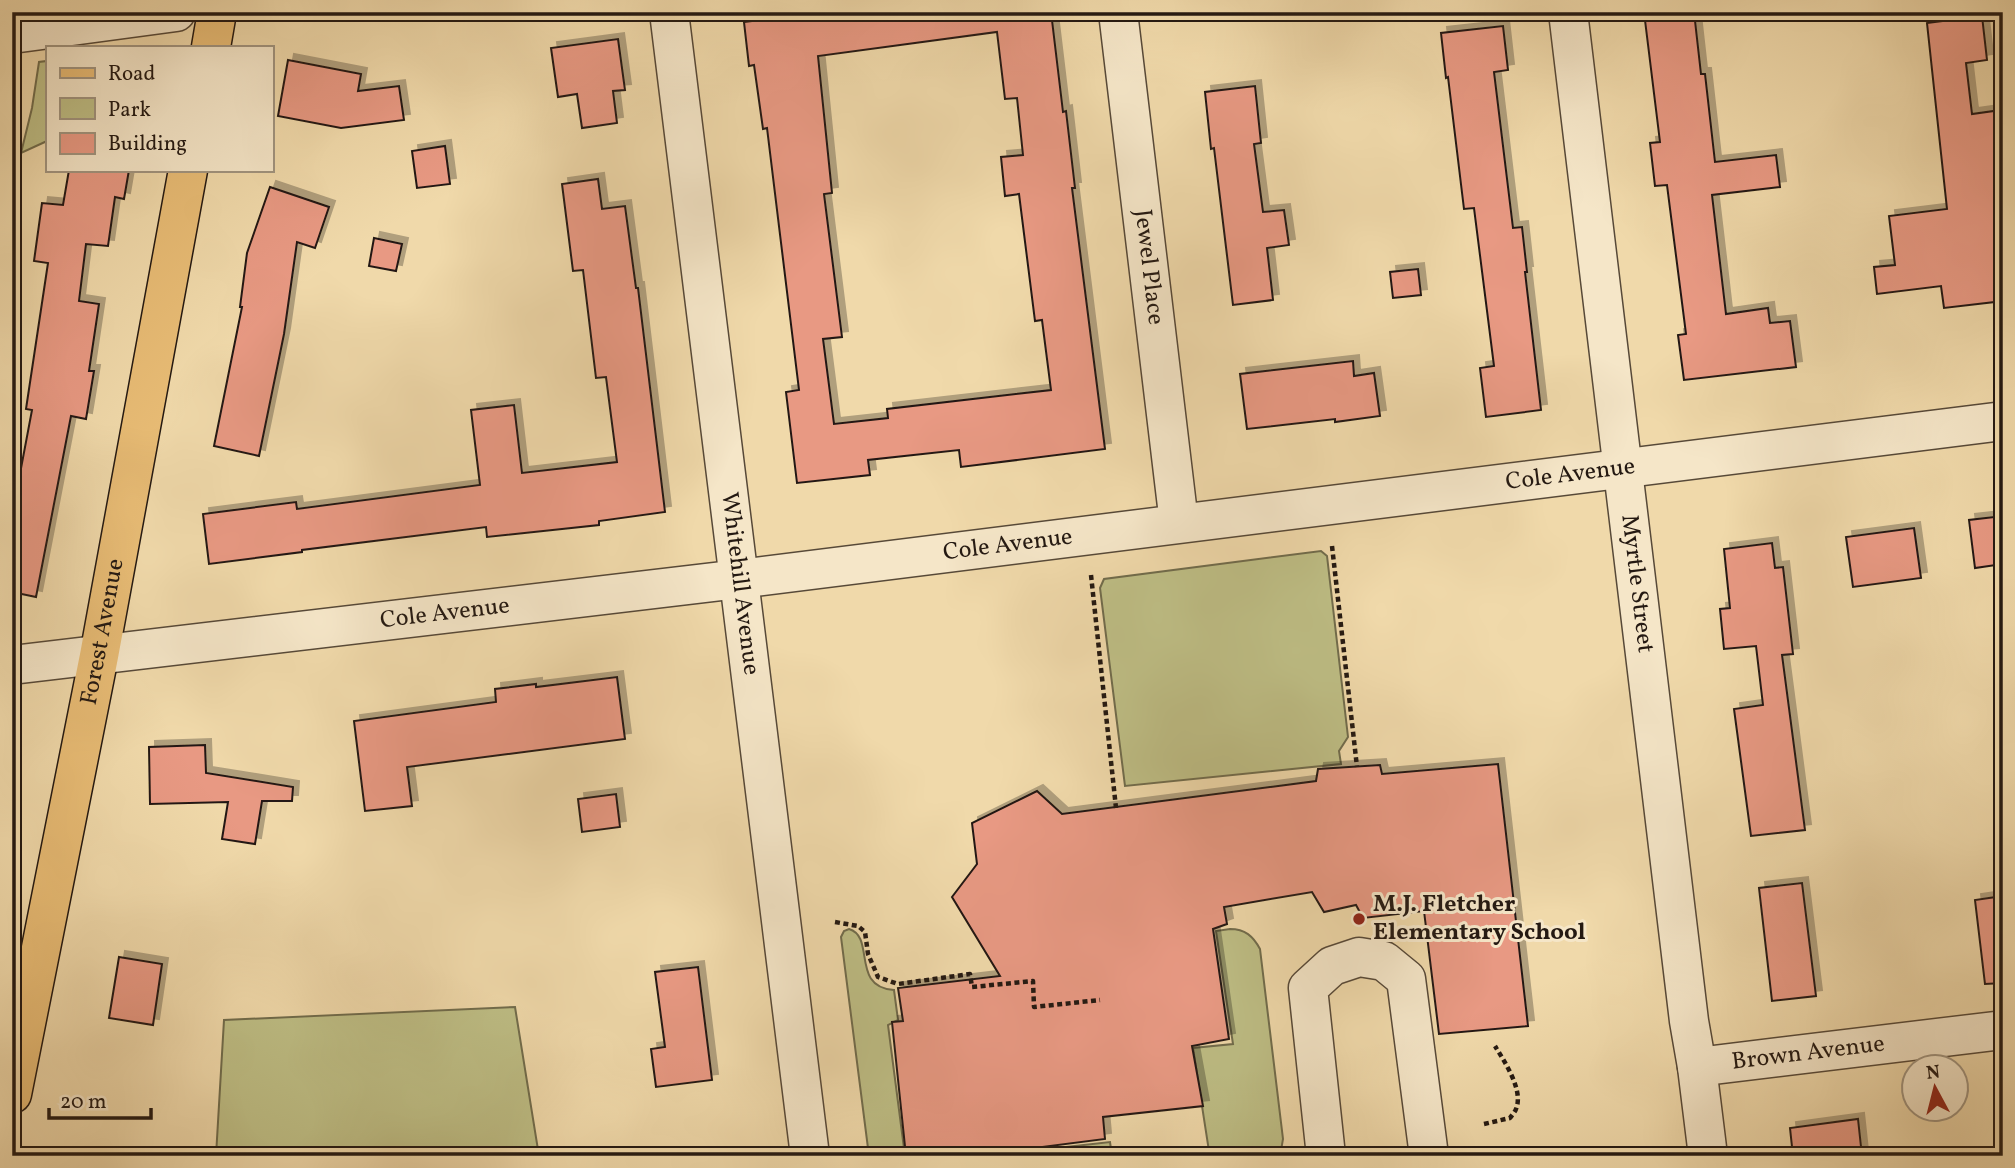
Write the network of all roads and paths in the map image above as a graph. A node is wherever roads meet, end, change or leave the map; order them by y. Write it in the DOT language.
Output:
graph roads {
  1 [pos="176,12"];
  2 [pos="217,12"];
  3 [pos="669,12"];
  4 [pos="1118,12"];
  5 [pos="1568,12"];
  6 [pos="12,34"];
  7 [pos="211,46"];
  8 [pos="188,172"];
  9 [pos="2003,421"];
  10 [pos="1623,468"];
  11 [pos="1179,523"];
  12 [pos="1332,546"];
  13 [pos="1090,575"];
  14 [pos="739,579"];
  15 [pos="99,656"];
  16 [pos="12,666"];
  17 [pos="1357,767"];
  18 [pos="1116,808"];
  19 [pos="835,922"];
  20 [pos="1100,1000"];
  21 [pos="2003,1030"];
  22 [pos="1494,1046"];
  23 [pos="1697,1067"];
  24 [pos="13,1091"];
  25 [pos="1484,1124"];
  26 [pos="810,1156"];
  27 [pos="1326,1156"];
  28 [pos="1429,1156"];
  29 [pos="1708,1156"];
  1 -- 6 [label="street"];
  2 -- 7 [label="main road"];
  3 -- 14 [label="street, Whitehill Avenue"];
  4 -- 11 [label="street, Jewel Place"];
  5 -- 10 [label="street, Myrtle Street"];
  8 -- 15 [label="main road, Forest Avenue"];
  9 -- 10 [label="street, Cole Avenue"];
  10 -- 11 [label="street, Cole Avenue"];
  10 -- 23 [label="street, Myrtle Street"];
  11 -- 14 [label="street, Cole Avenue"];
  12 -- 17 [label="path"];
  13 -- 18 [label="path"];
  14 -- 15 [label="street, Cole Avenue"];
  14 -- 26 [label="street, Whitehill Avenue"];
  15 -- 16 [label="street, Cole Avenue"];
  15 -- 24 [label="main road, Forest Avenue"];
  19 -- 20 [label="path"];
  21 -- 23 [label="street, Brown Avenue"];
  22 -- 25 [label="path"];
  23 -- 29 [label="street, Myrtle Street"];
  27 -- 28 [label="street"];
}
